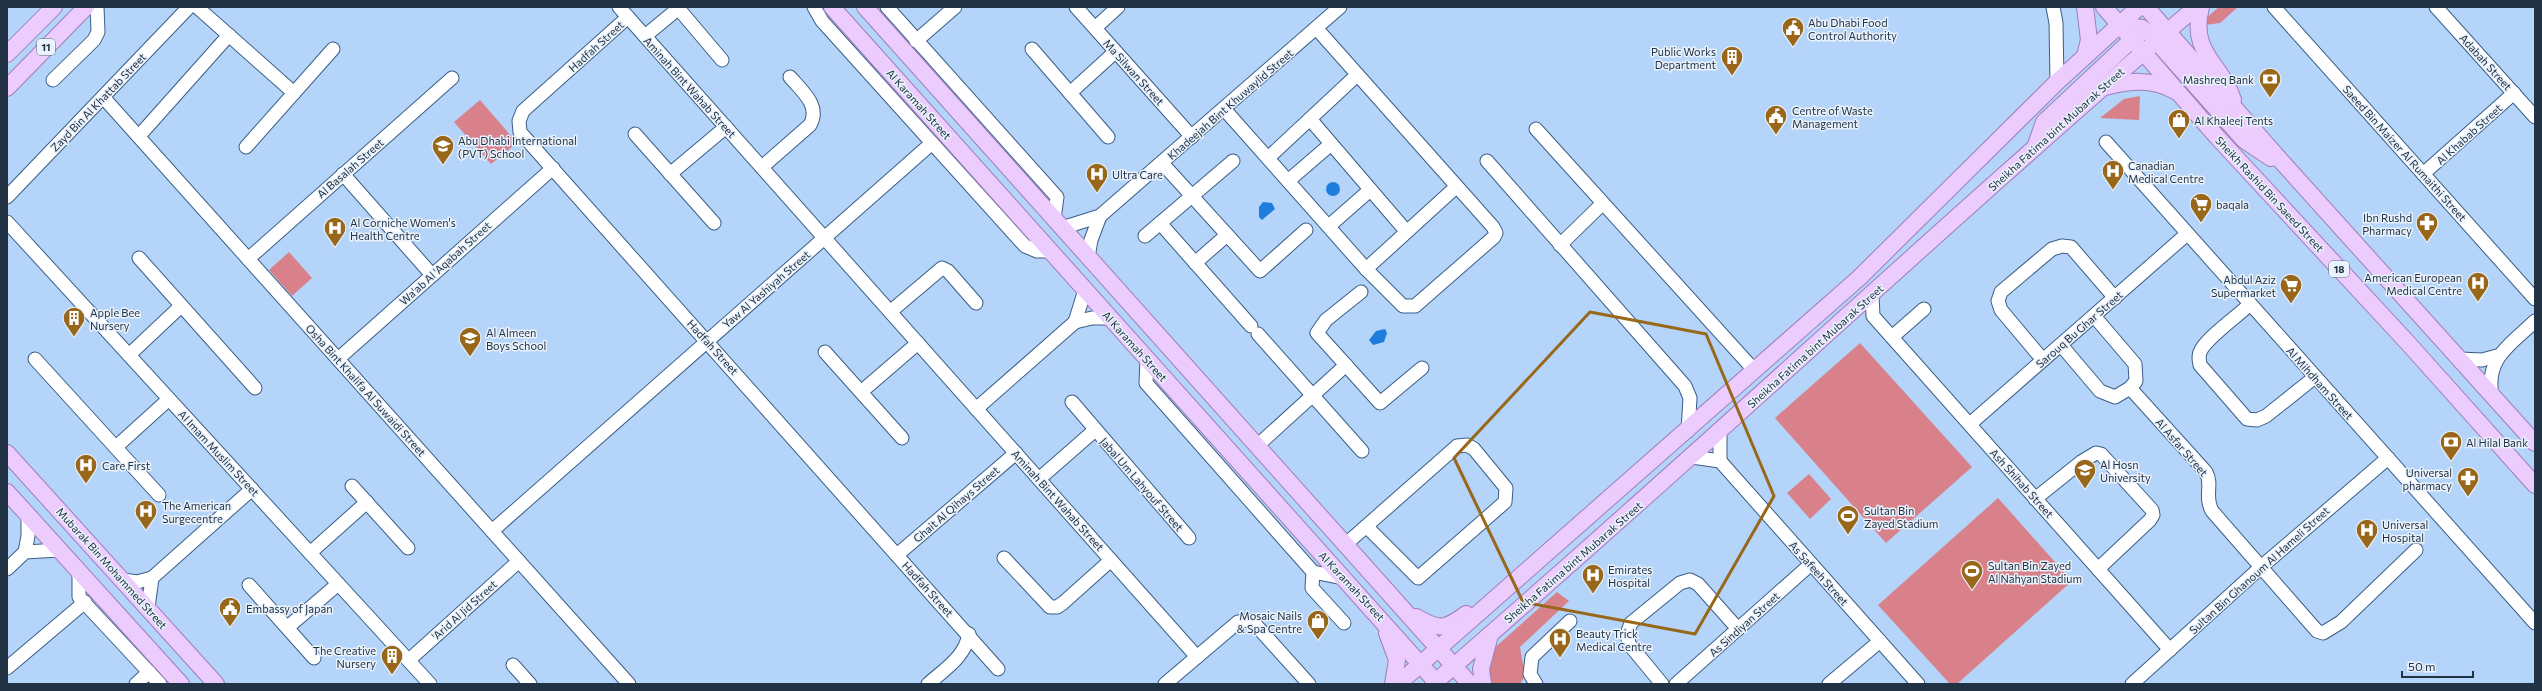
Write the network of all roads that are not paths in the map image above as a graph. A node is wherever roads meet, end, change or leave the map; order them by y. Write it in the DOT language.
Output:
graph roads {
  1 [pos="54,7"];
  2 [pos="97,7"];
  3 [pos="189,7"];
  4 [pos="197,7"];
  5 [pos="618,7"];
  6 [pos="814,7"];
  7 [pos="832,7"];
  8 [pos="865,7"];
  9 [pos="887,7"];
  10 [pos="955,7"];
  11 [pos="1076,7"];
  12 [pos="1118,7"];
  13 [pos="1340,7"];
  14 [pos="2053,7"];
  15 [pos="2085,7"];
  16 [pos="2104,7"];
  17 [pos="2196,7"];
  18 [pos="2201,7"];
  19 [pos="2274,7"];
  20 [pos="2436,7"];
  21 [pos="679,8"];
  22 [pos="82,11"];
  23 [pos="628,17"];
  24 [pos="2141,19"];
  25 [pos="98,20"];
  26 [pos="1095,28"];
  27 [pos="1316,29"];
  28 [pos="229,36"];
  29 [pos="644,36"];
  30 [pos="2162,36"];
  31 [pos="916,41"];
  32 [pos="333,49"];
  33 [pos="1032,49"];
  34 [pos="1115,52"];
  35 [pos="2144,52"];
  36 [pos="7,54"];
  37 [pos="2085,56"];
  38 [pos="722,60"];
  39 [pos="1357,75"];
  40 [pos="790,77"];
  41 [pos="452,78"];
  42 [pos="53,80"];
  43 [pos="2057,82"];
  44 [pos="7,88"];
  45 [pos="2101,88"];
  46 [pos="294,93"];
  47 [pos="1070,93"];
  48 [pos="2514,93"];
  49 [pos="2180,94"];
  50 [pos="103,97"];
  51 [pos="1225,110"];
  52 [pos="2235,110"];
  53 [pos="2535,117"];
  54 [pos="1310,119"];
  55 [pos="726,127"];
  56 [pos="1536,129"];
  57 [pos="635,134"];
  58 [pos="139,136"];
  59 [pos="1108,137"];
  60 [pos="1192,137"];
  61 [pos="2106,142"];
  62 [pos="932,143"];
  63 [pos="1331,144"];
  64 [pos="2036,146"];
  65 [pos="246,147"];
  66 [pos="1268,158"];
  67 [pos="1233,161"];
  68 [pos="1487,161"];
  69 [pos="1162,162"];
  70 [pos="2282,162"];
  71 [pos="553,168"];
  72 [pos="762,168"];
  73 [pos="343,174"];
  74 [pos="670,174"];
  75 [pos="2423,174"];
  76 [pos="1288,181"];
  77 [pos="1456,187"];
  78 [pos="1370,190"];
  79 [pos="1191,195"];
  80 [pos="7,197"];
  81 [pos="1602,204"];
  82 [pos="1100,216"];
  83 [pos="7,222"];
  84 [pos="714,223"];
  85 [pos="1058,223"];
  86 [pos="1160,223"];
  87 [pos="1329,226"];
  88 [pos="1306,230"];
  89 [pos="1406,232"];
  90 [pos="2187,234"];
  91 [pos="1227,235"];
  92 [pos="1145,236"];
  93 [pos="824,238"];
  94 [pos="1560,245"];
  95 [pos="1050,251"];
  96 [pos="1088,257"];
  97 [pos="139,258"];
  98 [pos="248,259"];
  99 [pos="1195,264"];
  100 [pos="1366,269"];
  101 [pos="432,275"];
  102 [pos="1085,290"];
  103 [pos="1361,292"];
  104 [pos="1872,295"];
  105 [pos="2115,298"];
  106 [pos="2535,299"];
  107 [pos="976,302"];
  108 [pos="2250,304"];
  109 [pos="181,306"];
  110 [pos="1924,309"];
  111 [pos="890,312"];
  112 [pos="1852,313"];
  113 [pos="1873,316"];
  114 [pos="2094,316"];
  115 [pos="1110,318"];
  116 [pos="2535,321"];
  117 [pos="1075,322"];
  118 [pos="1892,337"];
  119 [pos="707,341"];
  120 [pos="918,343"];
  121 [pos="2061,344"];
  122 [pos="825,352"];
  123 [pos="129,355"];
  124 [pos="2497,356"];
  125 [pos="338,358"];
  126 [pos="35,359"];
  127 [pos="1147,359"];
  128 [pos="2459,359"];
  129 [pos="2043,360"];
  130 [pos="1346,365"];
  131 [pos="1422,368"];
  132 [pos="1755,371"];
  133 [pos="2315,377"];
  134 [pos="255,388"];
  135 [pos="2130,388"];
  136 [pos="861,392"];
  137 [pos="1312,396"];
  138 [pos="2492,396"];
  139 [pos="169,399"];
  140 [pos="1072,402"];
  141 [pos="976,409"];
  142 [pos="1970,424"];
  143 [pos="1095,430"];
  144 [pos="1688,431"];
  145 [pos="1720,431"];
  146 [pos="902,438"];
  147 [pos="2535,443"];
  148 [pos="1257,446"];
  149 [pos="116,447"];
  150 [pos="1362,451"];
  151 [pos="7,453"];
  152 [pos="1016,453"];
  153 [pos="1692,456"];
  154 [pos="2388,458"];
  155 [pos="1720,461"];
  156 [pos="1039,479"];
  157 [pos="2535,485"];
  158 [pos="352,486"];
  159 [pos="252,489"];
  160 [pos="159,495"];
  161 [pos="9,496"];
  162 [pos="2036,498"];
  163 [pos="367,502"];
  164 [pos="28,515"];
  165 [pos="1366,526"];
  166 [pos="492,531"];
  167 [pos="1189,538"];
  168 [pos="1346,544"];
  169 [pos="408,548"];
  170 [pos="59,550"];
  171 [pos="2416,550"];
  172 [pos="25,552"];
  173 [pos="310,553"];
  174 [pos="897,555"];
  175 [pos="1004,558"];
  176 [pos="1111,560"];
  177 [pos="519,561"];
  178 [pos="1811,564"];
  179 [pos="7,568"];
  180 [pos="2260,568"];
  181 [pos="2098,569"];
  182 [pos="79,572"];
  183 [pos="1313,572"];
  184 [pos="152,578"];
  185 [pos="1343,578"];
  186 [pos="123,580"];
  187 [pos="338,584"];
  188 [pos="250,585"];
  189 [pos="85,602"];
  190 [pos="1486,606"];
  191 [pos="148,608"];
  192 [pos="1404,609"];
  193 [pos="1378,615"];
  194 [pos="1570,621"];
  195 [pos="1344,623"];
  196 [pos="2535,623"];
  197 [pos="288,627"];
  198 [pos="1738,628"];
  199 [pos="1491,633"];
  200 [pos="969,634"];
  201 [pos="1880,641"];
  202 [pos="1439,649"];
  203 [pos="2170,650"];
  204 [pos="1197,657"];
  205 [pos="314,658"];
  206 [pos="408,660"];
  207 [pos="1421,664"];
  208 [pos="513,665"];
  209 [pos="1454,666"];
  210 [pos="7,668"];
  211 [pos="998,669"];
  212 [pos="149,672"];
  213 [pos="1436,683"];
  214 [pos="136,684"];
  215 [pos="160,684"];
  216 [pos="181,684"];
  217 [pos="216,684"];
  218 [pos="430,684"];
  219 [pos="530,684"];
  220 [pos="629,684"];
  221 [pos="928,684"];
  222 [pos="1165,684"];
  223 [pos="1309,684"];
  224 [pos="1393,684"];
  225 [pos="1398,684"];
  226 [pos="1470,684"];
  227 [pos="1484,684"];
  228 [pos="1536,684"];
  229 [pos="1662,684"];
  230 [pos="1676,684"];
  231 [pos="1829,684"];
  232 [pos="1918,684"];
  233 [pos="2132,684"];
  1 -- 36 [label="main road, 11"];
  2 -- 25 [label="street"];
  3 -- 50 [label="street, Zayd Bin Al Khattab Street"];
  4 -- 28 [label="street"];
  5 -- 23 [label="street, Aminah Bint Wahab Street"];
  6 -- 62 [label="street"];
  7 -- 95 [label="main road, Al Karamah Street"];
  8 -- 85 [label="main road, Al Karamah Street"];
  9 -- 31 [label="street"];
  10 -- 31 [label="street"];
  11 -- 26 [label="street, Ma Silwan Street"];
  12 -- 26 [label="street"];
  13 -- 27 [label="street, Khadeejah Bint Khuwaylid Street"];
  14 -- 43 [label="street"];
  15 -- 37 [label="main road"];
  16 -- 24 [label="main road"];
  17 -- 30 [label="main road, Sheikha Fatima bint Mubarak Street"];
  18 -- 52 [label="main road"];
  19 -- 75 [label="street, Saeed Bin Maizer Al Rumaithi Street"];
  20 -- 48 [label="street, Adabah Street"];
  21 -- 29 [label="street"];
  21 -- 38 [label="street"];
  22 -- 25 [label="street"];
  22 -- 44 [label="main road, 11"];
  23 -- 29 [label="street, Aminah Bint Wahab Street"];
  23 -- 71 [label="street, Hadfah Street"];
  24 -- 30 [label="main road"];
  24 -- 35 [label="main road"];
  24 -- 37 [label="main road, Sheikha Fatima bint Mubarak Street"];
  24 -- 64 [label="main road"];
  25 -- 42 [label="street"];
  26 -- 34 [label="street, Ma Silwan Street"];
  27 -- 39 [label="street"];
  27 -- 51 [label="street, Khadeejah Bint Khuwaylid Street"];
  28 -- 46 [label="street"];
  28 -- 58 [label="street"];
  29 -- 55 [label="street, Aminah Bint Wahab Street"];
  30 -- 35 [label="main road, Sheikha Fatima bint Mubarak Street"];
  30 -- 52 [label="main road, 18"];
  30 -- 70 [label="main road"];
  31 -- 85 [label="street"];
  32 -- 46 [label="street"];
  33 -- 47 [label="street"];
  34 -- 47 [label="street"];
  34 -- 60 [label="street, Ma Silwan Street"];
  35 -- 45 [label="main road, Sheikha Fatima bint Mubarak Street"];
  35 -- 49 [label="main road, Sheikh Rashid Bin Saeed Street / 18"];
  37 -- 43 [label="main road, Sheikha Fatima bint Mubarak Street"];
  39 -- 54 [label="street"];
  39 -- 77 [label="street"];
  40 -- 72 [label="street"];
  41 -- 73 [label="street, Al Basalah Street"];
  43 -- 132 [label="main road, Sheikha Fatima bint Mubarak Street"];
  45 -- 49 [label="main road"];
  45 -- 64 [label="main road, Sheikha Fatima bint Mubarak Street"];
  46 -- 65 [label="street"];
  47 -- 59 [label="street"];
  48 -- 53 [label="street, Adabah Street"];
  48 -- 75 [label="street, Al Khabab Street"];
  49 -- 157 [label="main road, Sheikh Rashid Bin Saeed Street / 18"];
  50 -- 58 [label="street, Osha Bint Khalifa Al Suwaidi Street"];
  50 -- 80 [label="street, Zayd Bin Al Khattab Street"];
  51 -- 60 [label="street, Khadeejah Bint Khuwaylid Street"];
  51 -- 66 [label="street"];
  52 -- 70 [label="main road, 18"];
  54 -- 63 [label="street"];
  54 -- 66 [label="street"];
  55 -- 72 [label="street, Aminah Bint Wahab Street"];
  55 -- 74 [label="street"];
  56 -- 81 [label="street"];
  57 -- 74 [label="street"];
  58 -- 98 [label="street, Osha Bint Khalifa Al Suwaidi Street"];
  60 -- 69 [label="street, Khadeejah Bint Khuwaylid Street"];
  61 -- 90 [label="street, Al Mihdham Street"];
  62 -- 93 [label="street, Yaw Al Yashiyah Street"];
  62 -- 95 [label="street"];
  63 -- 76 [label="street"];
  63 -- 78 [label="street"];
  64 -- 104 [label="main road, Sheikha Fatima bint Mubarak Street"];
  66 -- 76 [label="street"];
  67 -- 79 [label="street"];
  68 -- 94 [label="street"];
  69 -- 79 [label="street"];
  69 -- 82 [label="street, Khadeejah Bint Khuwaylid Street"];
  70 -- 128 [label="main road, 18"];
  71 -- 101 [label="street, Wa'ab Al 'Aqabah Street"];
  71 -- 119 [label="street, Hadfah Street"];
  72 -- 93 [label="street, Aminah Bint Wahab Street"];
  73 -- 98 [label="street, Al Basalah Street"];
  73 -- 101 [label="street"];
  74 -- 84 [label="street"];
  75 -- 106 [label="street, Saeed Bin Maizer Al Rumaithi Street"];
  76 -- 87 [label="street"];
  77 -- 89 [label="street"];
  77 -- 100 [label="street"];
  78 -- 87 [label="street"];
  78 -- 89 [label="street"];
  79 -- 86 [label="street"];
  79 -- 91 [label="street"];
  81 -- 94 [label="street"];
  81 -- 132 [label="street"];
  82 -- 85 [label="street, Khadeejah Bint Khuwaylid Street"];
  82 -- 96 [label="street"];
  83 -- 123 [label="street, Al Imam Muslim Street"];
  85 -- 96 [label="main road, Al Karamah Street"];
  86 -- 92 [label="street"];
  86 -- 99 [label="street"];
  87 -- 100 [label="street"];
  88 -- 91 [label="street"];
  89 -- 100 [label="street"];
  90 -- 105 [label="street, Sarouq Bu Ghar Street"];
  90 -- 108 [label="street, Al Mihdham Street"];
  91 -- 99 [label="street"];
  93 -- 111 [label="street, Aminah Bint Wahab Street"];
  93 -- 119 [label="street, Yaw Al Yashiyah Street"];
  94 -- 144 [label="street"];
  95 -- 102 [label="main road, Al Karamah Street"];
  96 -- 148 [label="main road, Al Karamah Street"];
  97 -- 109 [label="street"];
  98 -- 125 [label="street, Osha Bint Khalifa Al Suwaidi Street"];
  99 -- 137 [label="street"];
  101 -- 125 [label="street, Wa'ab Al 'Aqabah Street"];
  102 -- 115 [label="main road, Al Karamah Street"];
  102 -- 117 [label="street"];
  103 -- 130 [label="street"];
  104 -- 112 [label="main road, Sheikha Fatima bint Mubarak Street"];
  104 -- 113 [label="street"];
  105 -- 114 [label="street, Sarouq Bu Ghar Street"];
  105 -- 129 [label="street"];
  107 -- 111 [label="street"];
  108 -- 133 [label="street, Al Mihdham Street"];
  108 -- 133 [label="street"];
  109 -- 123 [label="street"];
  109 -- 134 [label="street"];
  110 -- 118 [label="street"];
  111 -- 120 [label="street, Aminah Bint Wahab Street"];
  112 -- 113 [label="street"];
  112 -- 145 [label="main road, Sheikha Fatima bint Mubarak Street"];
  113 -- 118 [label="street, Ash Shihab Street"];
  114 -- 121 [label="street, Sarouq Bu Ghar Street"];
  114 -- 135 [label="street"];
  115 -- 117 [label="street"];
  115 -- 127 [label="main road, Al Karamah Street"];
  116 -- 124 [label="street"];
  117 -- 141 [label="street"];
  118 -- 142 [label="street, Ash Shihab Street"];
  119 -- 166 [label="street, Yaw Al Yashiyah Street"];
  119 -- 174 [label="street, Hadfah Street"];
  120 -- 136 [label="street"];
  120 -- 141 [label="street, Aminah Bint Wahab Street"];
  121 -- 129 [label="street, Sarouq Bu Ghar Street"];
  121 -- 135 [label="street"];
  122 -- 136 [label="street"];
  123 -- 139 [label="street, Al Imam Muslim Street"];
  124 -- 128 [label="street"];
  124 -- 138 [label="street"];
  125 -- 166 [label="street, Osha Bint Khalifa Al Suwaidi Street"];
  126 -- 149 [label="street"];
  127 -- 183 [label="street"];
  127 -- 185 [label="main road, Al Karamah Street"];
  128 -- 138 [label="main road, 18"];
  129 -- 142 [label="street, Sarouq Bu Ghar Street"];
  130 -- 131 [label="street"];
  130 -- 137 [label="street"];
  132 -- 144 [label="main road, Sheikha Fatima bint Mubarak Street"];
  133 -- 154 [label="street, Al Mihdham Street"];
  135 -- 180 [label="street, Al Asfar Street"];
  136 -- 146 [label="street"];
  137 -- 148 [label="street"];
  137 -- 150 [label="street"];
  138 -- 147 [label="main road, 18"];
  139 -- 149 [label="street"];
  139 -- 159 [label="street, Al Imam Muslim Street"];
  140 -- 143 [label="street, Jabal Um Lahyouf Street"];
  141 -- 152 [label="street, Aminah Bint Wahab Street"];
  142 -- 162 [label="street, Ash Shihab Street"];
  143 -- 156 [label="street, Jabal Um Lahyouf Street"];
  143 -- 167 [label="street, Jabal Um Lahyouf Street"];
  144 -- 190 [label="main road, Sheikha Fatima bint Mubarak Street"];
  145 -- 153 [label="main road, Sheikha Fatima bint Mubarak Street"];
  145 -- 155 [label="street"];
  148 -- 168 [label="main road, Al Karamah Street"];
  149 -- 160 [label="street"];
  151 -- 186 [label="main road, Mubarak Bin Mohammed Street"];
  152 -- 156 [label="street, Aminah Bint Wahab Street"];
  152 -- 174 [label="street, Ghait Al Qihays Street"];
  153 -- 155 [label="street"];
  153 -- 199 [label="main road, Sheikha Fatima bint Mubarak Street"];
  154 -- 180 [label="street, Sultan Bin Ghanoum Al Hameli Street"];
  154 -- 196 [label="street, Al Mihdham Street"];
  155 -- 178 [label="street, As Safeeh Street"];
  156 -- 176 [label="street, Aminah Bint Wahab Street"];
  158 -- 163 [label="street"];
  159 -- 173 [label="street, Al Imam Muslim Street"];
  159 -- 184 [label="street"];
  161 -- 164 [label="main road"];
  162 -- 181 [label="street, Ash Shihab Street"];
  162 -- 181 [label="street"];
  163 -- 169 [label="street"];
  163 -- 173 [label="street"];
  164 -- 170 [label="main road"];
  164 -- 172 [label="street"];
  165 -- 165 [label="street"];
  165 -- 168 [label="street"];
  166 -- 177 [label="street, Osha Bint Khalifa Al Suwaidi Street"];
  168 -- 192 [label="main road, Al Karamah Street"];
  170 -- 172 [label="street"];
  170 -- 182 [label="main road"];
  171 -- 180 [label="street, Al Asfar Street"];
  172 -- 179 [label="street"];
  173 -- 187 [label="street, Al Imam Muslim Street"];
  174 -- 200 [label="street, Hadfah Street"];
  175 -- 176 [label="street"];
  176 -- 204 [label="street, Aminah Bint Wahab Street"];
  177 -- 206 [label="street, 'Arid Al Jid Street"];
  177 -- 220 [label="street, Osha Bint Khalifa Al Suwaidi Street"];
  178 -- 198 [label="street, As Sindiyan Street"];
  178 -- 201 [label="street, As Safeeh Street"];
  180 -- 203 [label="street, Sultan Bin Ghanoum Al Hameli Street"];
  181 -- 203 [label="street, Ash Shihab Street"];
  182 -- 189 [label="street"];
  182 -- 216 [label="main road"];
  183 -- 185 [label="street"];
  183 -- 195 [label="street"];
  184 -- 186 [label="street"];
  184 -- 191 [label="street"];
  185 -- 193 [label="main road, Al Karamah Street"];
  186 -- 191 [label="main road, Mubarak Bin Mohammed Street"];
  187 -- 197 [label="street"];
  187 -- 206 [label="street, Al Imam Muslim Street"];
  188 -- 197 [label="street"];
  189 -- 210 [label="street"];
  189 -- 212 [label="street"];
  190 -- 192 [label="main road"];
  190 -- 202 [label="main road, Sheikha Fatima bint Mubarak Street"];
  191 -- 217 [label="main road, Mubarak Bin Mohammed Street"];
  192 -- 202 [label="main road, Al Karamah Street"];
  193 -- 207 [label="main road, Al Karamah Street"];
  193 -- 224 [label="main road"];
  194 -- 228 [label="street"];
  197 -- 205 [label="street"];
  198 -- 229 [label="street"];
  198 -- 230 [label="street, As Sindiyan Street"];
  199 -- 209 [label="main road, Sheikha Fatima bint Mubarak Street"];
  199 -- 227 [label="main road"];
  200 -- 211 [label="street, Hadfah Street"];
  200 -- 221 [label="street"];
  201 -- 231 [label="street"];
  201 -- 232 [label="street, As Safeeh Street"];
  202 -- 207 [label="main road, Sheikha Fatima bint Mubarak Street"];
  202 -- 209 [label="main road, Al Karamah Street"];
  203 -- 233 [label="street, Sultan Bin Ghanoum Al Hameli Street"];
  204 -- 222 [label="street"];
  204 -- 223 [label="street"];
  206 -- 218 [label="street, Al Imam Muslim Street"];
  207 -- 213 [label="main road, Al Karamah Street"];
  207 -- 225 [label="main road, Sheikha Fatima bint Mubarak Street"];
  208 -- 219 [label="street"];
  209 -- 213 [label="main road, Sheikha Fatima bint Mubarak Street"];
  209 -- 226 [label="main road, Al Karamah Street"];
  212 -- 214 [label="street"];
  212 -- 215 [label="street"];
}
